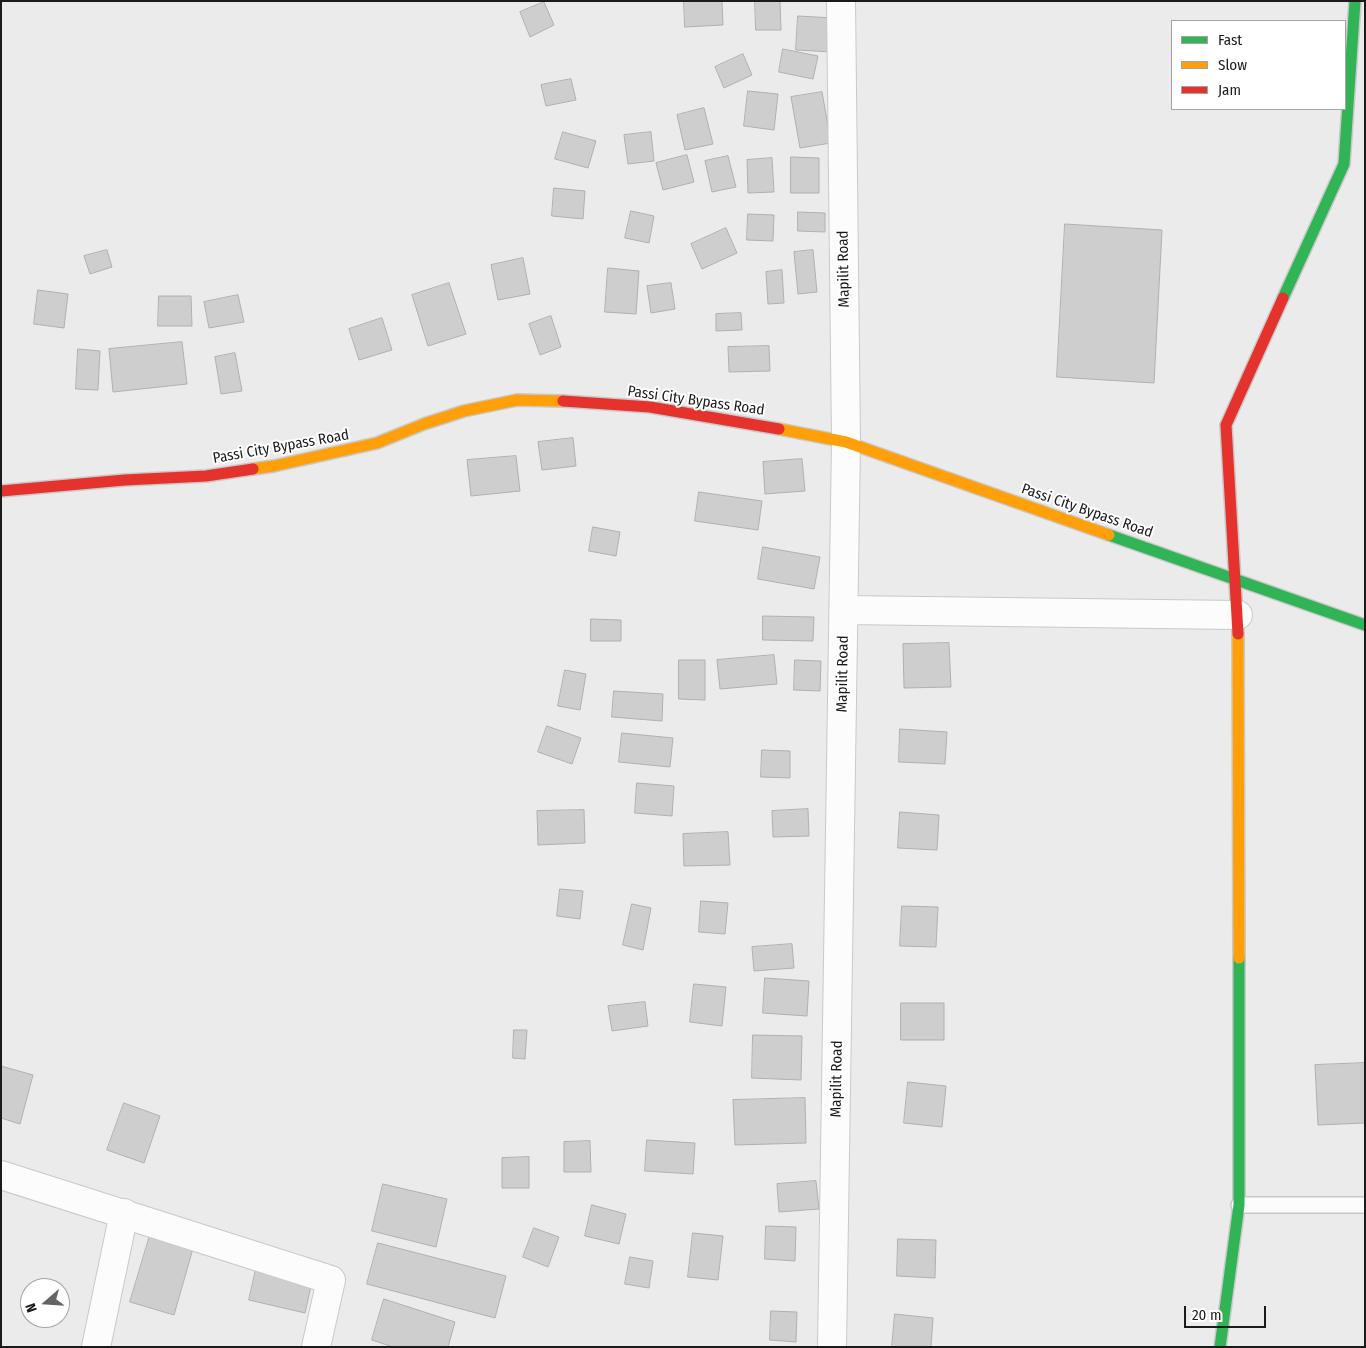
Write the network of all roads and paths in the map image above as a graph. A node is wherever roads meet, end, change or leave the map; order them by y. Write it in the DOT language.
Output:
graph roads {
  1 [pos="841,1"];
  2 [pos="1355,1"];
  3 [pos="846,442"];
  4 [pos="1,491"];
  5 [pos="1235,579"];
  6 [pos="844,610"];
  7 [pos="1238,615"];
  8 [pos="1365,625"];
  9 [pos="1,1175"];
  10 [pos="1365,1204"];
  11 [pos="1239,1205"];
  12 [pos="124,1213"];
  13 [pos="96,1347"];
  14 [pos="316,1347"];
  15 [pos="832,1347"];
  16 [pos="1220,1347"];
  1 -- 3 [label="street, Mapilit Road"];
  2 -- 5 [label="street"];
  3 -- 4 [label="street, Passi City Bypass Road"];
  3 -- 5 [label="street, Passi City Bypass Road"];
  3 -- 6 [label="street, Mapilit Road"];
  5 -- 7 [label="street"];
  5 -- 8 [label="street, Passi City Bypass Road"];
  6 -- 7 [label="street"];
  6 -- 15 [label="street, Mapilit Road"];
  7 -- 11 [label="street"];
  9 -- 12 [label="street"];
  10 -- 11 [label="lane"];
  11 -- 16 [label="street"];
  12 -- 13 [label="street"];
  12 -- 14 [label="street"];
}
